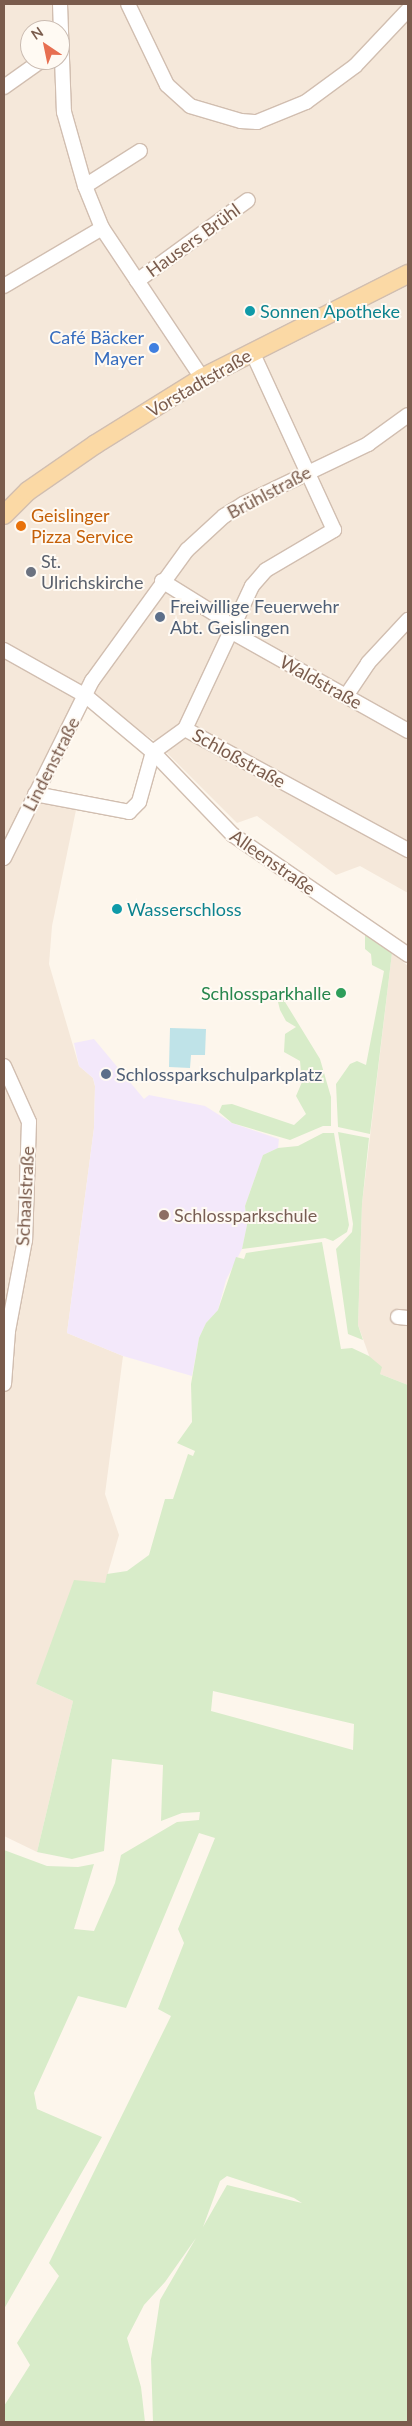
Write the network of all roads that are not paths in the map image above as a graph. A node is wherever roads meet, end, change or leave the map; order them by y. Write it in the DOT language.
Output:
graph roads {
  1 [pos="60,4"];
  2 [pos="128,4"];
  3 [pos="408,10"];
  4 [pos="60,20"];
  5 [pos="28,70"];
  6 [pos="62,70"];
  7 [pos="4,87"];
  8 [pos="140,151"];
  9 [pos="85,186"];
  10 [pos="248,200"];
  11 [pos="102,228"];
  12 [pos="408,274"];
  13 [pos="137,281"];
  14 [pos="4,286"];
  15 [pos="252,352"];
  16 [pos="202,378"];
  17 [pos="408,415"];
  18 [pos="308,470"];
  19 [pos="4,515"];
  20 [pos="162,581"];
  21 [pos="408,620"];
  22 [pos="230,631"];
  23 [pos="4,650"];
  24 [pos="86,696"];
  25 [pos="346,696"];
  26 [pos="185,729"];
  27 [pos="408,731"];
  28 [pos="154,752"];
  29 [pos="35,794"];
  30 [pos="408,850"];
  31 [pos="4,858"];
  32 [pos="408,955"];
  33 [pos="4,1066"];
  34 [pos="6,1327"];
  35 [pos="4,1384"];
  1 -- 4 [label="street"];
  2 -- 3 [label="street"];
  5 -- 7 [label="street"];
  6 -- 9 [label="street"];
  8 -- 9 [label="street"];
  9 -- 11 [label="street"];
  10 -- 13 [label="street, Hausers Brühl"];
  11 -- 13 [label="street"];
  11 -- 14 [label="street"];
  12 -- 15 [label="main road, Vorstadtstraße"];
  13 -- 16 [label="street"];
  15 -- 16 [label="main road, Vorstadtstraße"];
  15 -- 18 [label="street"];
  16 -- 19 [label="main road, Vorstadtstraße"];
  17 -- 18 [label="street, Brühlstraße"];
  18 -- 20 [label="street, Brühlstraße"];
  18 -- 22 [label="street"];
  20 -- 22 [label="street, Waldstraße"];
  20 -- 24 [label="street, Brühlstraße"];
  21 -- 25 [label="street"];
  22 -- 25 [label="street, Waldstraße"];
  22 -- 26 [label="street"];
  23 -- 24 [label="street"];
  24 -- 28 [label="street"];
  24 -- 29 [label="street, Lindenstraße"];
  25 -- 27 [label="street, Waldstraße"];
  26 -- 28 [label="street, Schloßstraße"];
  26 -- 30 [label="street, Schloßstraße"];
  28 -- 29 [label="street"];
  28 -- 32 [label="street, Alleenstraße"];
  29 -- 31 [label="street, Lindenstraße"];
  33 -- 34 [label="street, Schaalstraße"];
  34 -- 35 [label="street, Schaalstraße"];
}
